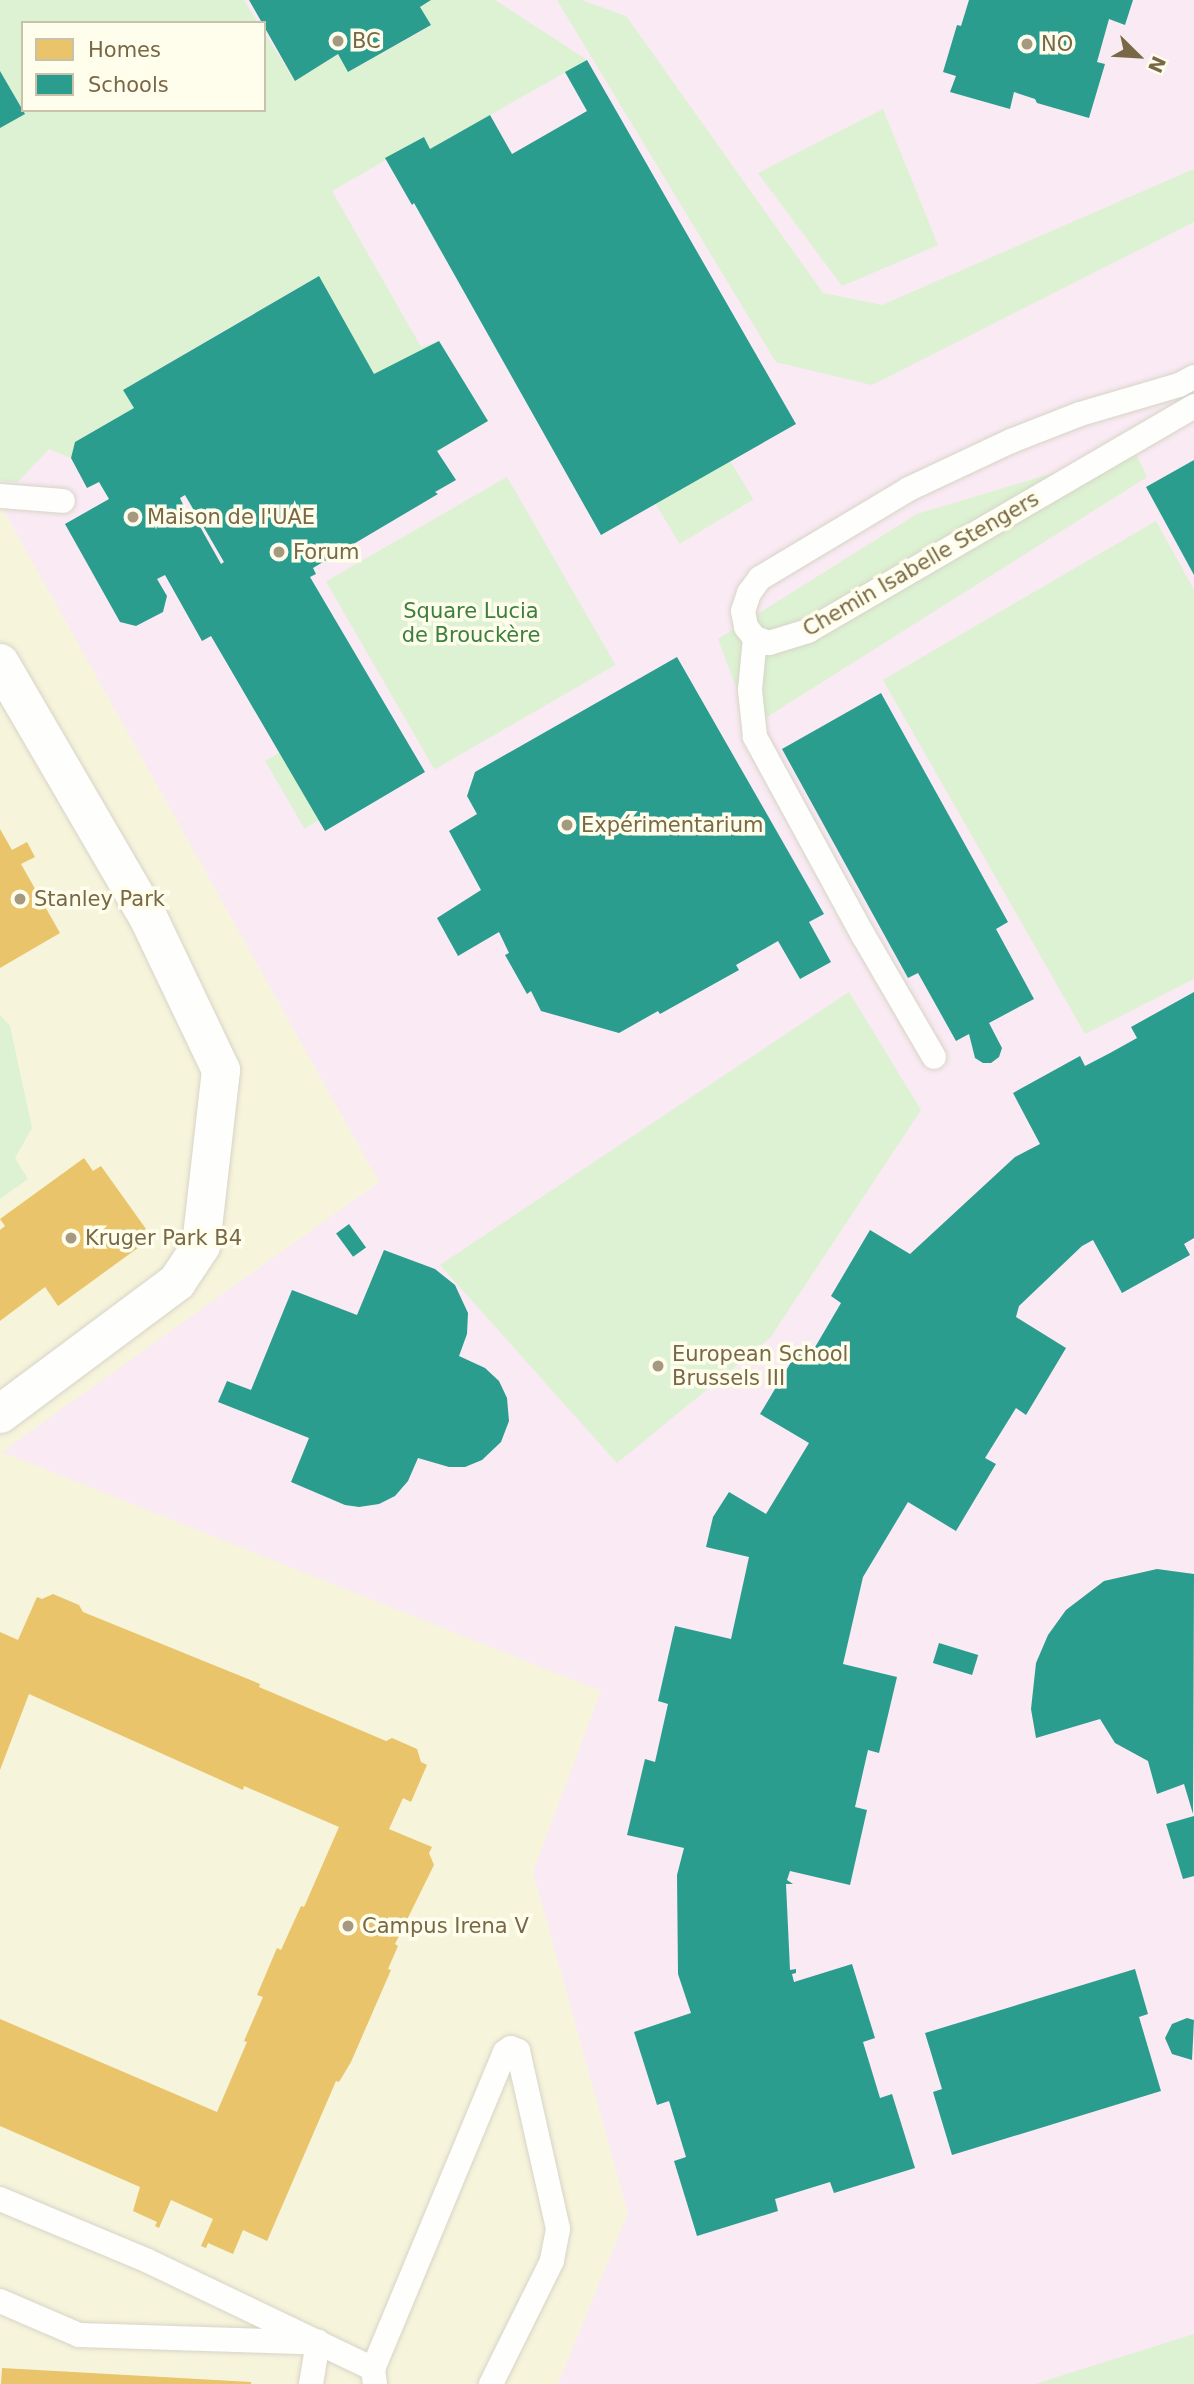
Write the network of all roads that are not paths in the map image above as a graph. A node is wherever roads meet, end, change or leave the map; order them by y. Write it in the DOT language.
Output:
graph roads {
  1 [pos="1194,377"];
  2 [pos="1194,406"];
  3 [pos="0,496"];
  4 [pos="63,501"];
  5 [pos="755,638"];
  6 [pos="0,663"];
  7 [pos="934,1057"];
  8 [pos="0,1414"];
  9 [pos="0,2199"];
  10 [pos="0,2301"];
  11 [pos="318,2342"];
  12 [pos="374,2376"];
  13 [pos="311,2384"];
  14 [pos="491,2384"];
  1 -- 5 [label="lane"];
  2 -- 5 [label="lane, Chemin Isabelle Stengers"];
  3 -- 4 [label="lane"];
  5 -- 7 [label="lane"];
  6 -- 8 [label="street"];
  9 -- 11 [label="lane"];
  10 -- 11 [label="lane"];
  11 -- 12 [label="lane"];
  11 -- 13 [label="lane"];
  12 -- 14 [label="lane"];
}
